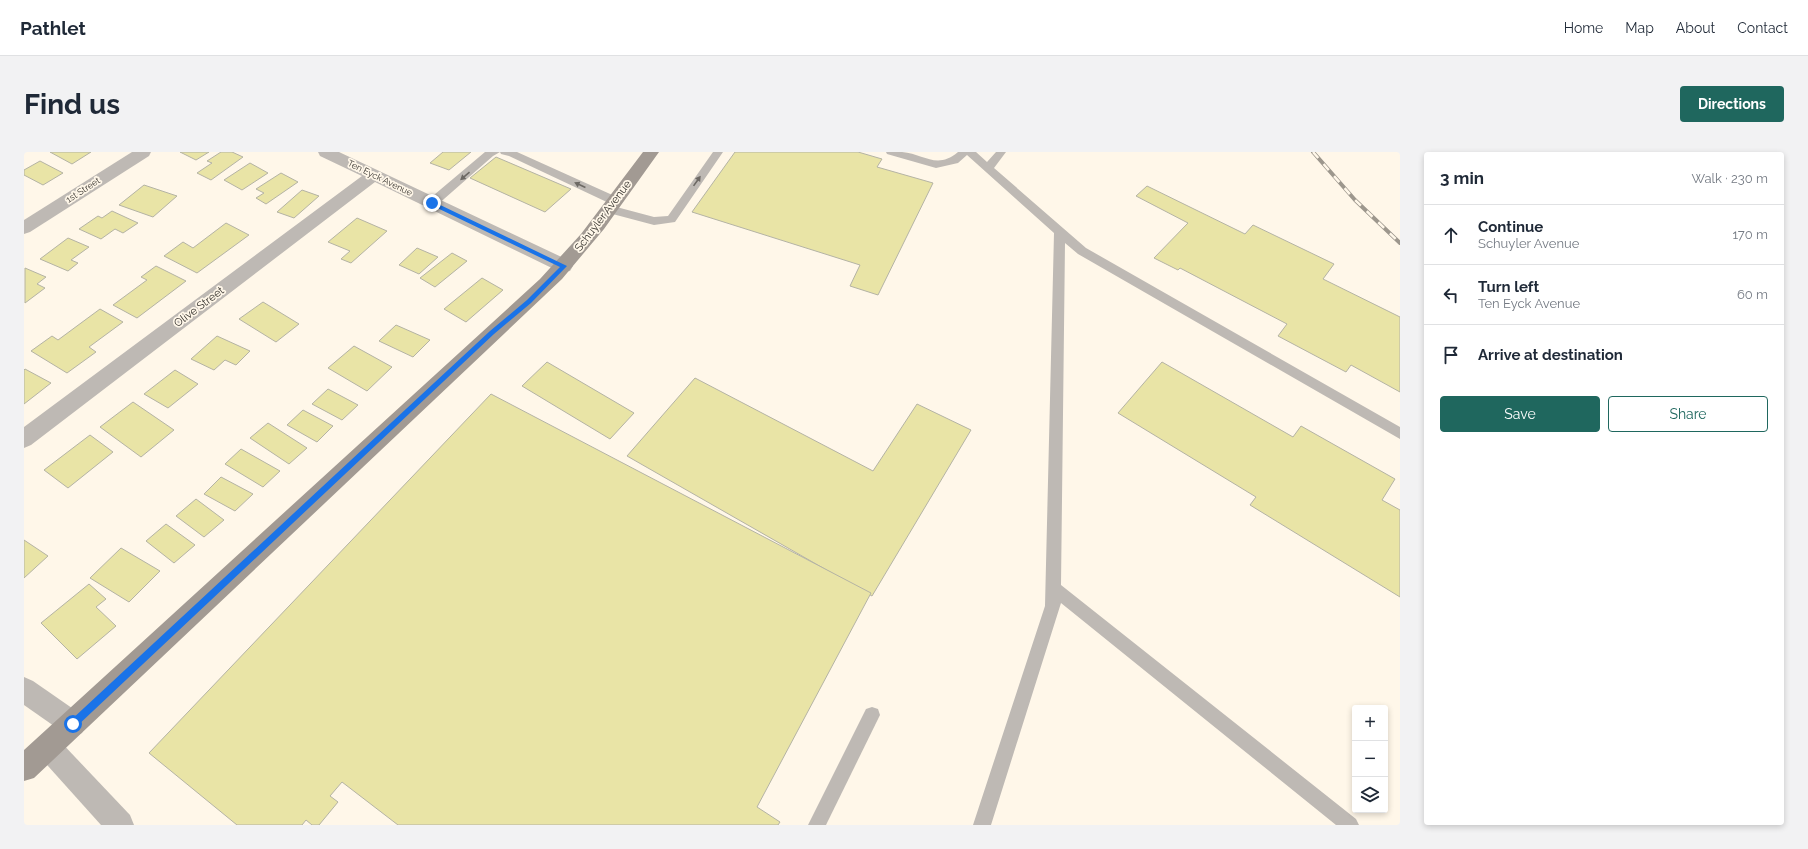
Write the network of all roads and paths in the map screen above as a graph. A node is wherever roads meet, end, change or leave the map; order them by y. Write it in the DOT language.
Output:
graph roads {
  1 [pos="143,152"];
  2 [pos="326,152"];
  3 [pos="495,152"];
  4 [pos="505,152"];
  5 [pos="651,152"];
  6 [pos="718,152"];
  7 [pos="891,152"];
  8 [pos="964,152"];
  9 [pos="970,152"];
  10 [pos="1001,152"];
  11 [pos="988,168"];
  12 [pos="374,175"];
  13 [pos="432,203"];
  14 [pos="612,205"];
  15 [pos="24,228"];
  16 [pos="1060,232"];
  17 [pos="564,266"];
  18 [pos="1400,434"];
  19 [pos="24,440"];
  20 [pos="1053,588"];
  21 [pos="24,690"];
  22 [pos="872,715"];
  23 [pos="73,724"];
  24 [pos="48,747"];
  25 [pos="24,768"];
  26 [pos="120,825"];
  27 [pos="817,825"];
  28 [pos="982,825"];
  29 [pos="1350,825"];
  1 -- 15 [label="street, 1st Street"];
  2 -- 12 [label="street, Ten Eyck Avenue"];
  3 -- 13 [label="lane, one-way"];
  14 -- 4 [label="lane, one-way"];
  5 -- 14 [label="street, Schuyler Avenue"];
  14 -- 6 [label="lane, one-way"];
  7 -- 8 [label="lane"];
  9 -- 11 [label="lane"];
  10 -- 11 [label="lane"];
  11 -- 16 [label="lane"];
  12 -- 13 [label="street, Ten Eyck Avenue"];
  12 -- 19 [label="street, Olive Street"];
  13 -- 17 [label="street, Ten Eyck Avenue"];
  14 -- 17 [label="street, Schuyler Avenue"];
  16 -- 18 [label="lane"];
  16 -- 20 [label="lane"];
  17 -- 23 [label="street, Schuyler Avenue"];
  20 -- 28 [label="lane"];
  20 -- 29 [label="lane"];
  21 -- 23 [label="street"];
  22 -- 27 [label="lane"];
  23 -- 24 [label="street, Schuyler Avenue"];
  24 -- 25 [label="street, Schuyler Avenue"];
  24 -- 26 [label="street"];
}
